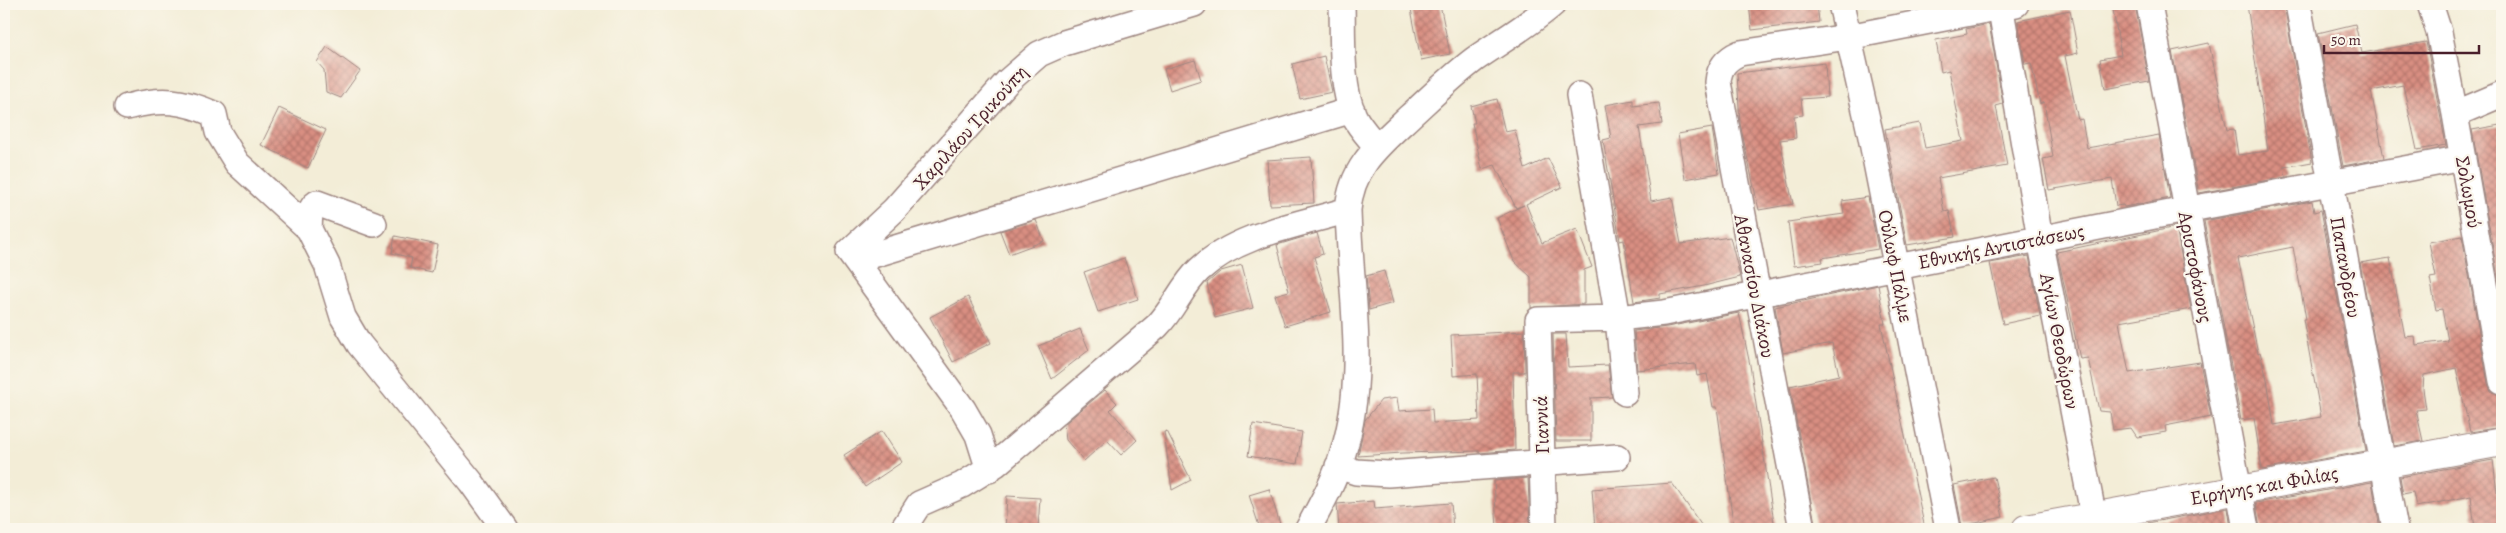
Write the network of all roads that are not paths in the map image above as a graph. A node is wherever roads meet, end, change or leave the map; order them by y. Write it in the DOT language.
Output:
graph roads {
  1 [pos="1194,4"];
  2 [pos="1342,4"];
  3 [pos="1552,4"];
  4 [pos="1841,4"];
  5 [pos="2149,4"];
  6 [pos="2298,4"];
  7 [pos="2430,4"];
  8 [pos="2005,5"];
  9 [pos="1848,37"];
  10 [pos="2502,94"];
  11 [pos="1579,95"];
  12 [pos="127,107"];
  13 [pos="1352,110"];
  14 [pos="2455,114"];
  15 [pos="1377,147"];
  16 [pos="2464,158"];
  17 [pos="2331,184"];
  18 [pos="1348,210"];
  19 [pos="2185,210"];
  20 [pos="374,224"];
  21 [pos="309,229"];
  22 [pos="2040,239"];
  23 [pos="853,256"];
  24 [pos="1896,267"];
  25 [pos="1756,294"];
  26 [pos="1618,318"];
  27 [pos="1538,320"];
  28 [pos="2502,381"];
  29 [pos="1625,393"];
  30 [pos="2502,442"];
  31 [pos="1617,457"];
  32 [pos="1543,462"];
  33 [pos="2382,464"];
  34 [pos="1338,466"];
  35 [pos="989,470"];
  36 [pos="2239,489"];
  37 [pos="2095,523"];
  38 [pos="505,529"];
  39 [pos="903,529"];
  40 [pos="1308,529"];
  41 [pos="1544,529"];
  42 [pos="1802,529"];
  43 [pos="1948,529"];
  44 [pos="2026,529"];
  45 [pos="2246,529"];
  46 [pos="2395,529"];
  1 -- 23 [label="street, Χαριλάου Τρικούπη"];
  2 -- 13 [label="street"];
  3 -- 15 [label="street"];
  4 -- 9 [label="street, Ούλωφ Πάλμε"];
  5 -- 19 [label="street, Αριστοφάνους"];
  6 -- 17 [label="street, Παπανδρέου"];
  7 -- 14 [label="street, Σολωμού"];
  8 -- 9 [label="street"];
  8 -- 22 [label="street, Αγίων Θεοδώρων"];
  9 -- 24 [label="street, Ούλωφ Πάλμε"];
  9 -- 25 [label="street, Αθανασίου Διάκου"];
  10 -- 14 [label="street"];
  11 -- 26 [label="street"];
  12 -- 21 [label="street"];
  13 -- 15 [label="street"];
  13 -- 23 [label="street"];
  14 -- 16 [label="street, Σολωμού"];
  15 -- 18 [label="street"];
  16 -- 17 [label="street, Εθνικής Αντιστάσεως"];
  16 -- 28 [label="street, Σολωμού"];
  17 -- 19 [label="street, Εθνικής Αντιστάσεως"];
  17 -- 33 [label="street, Παπανδρέου"];
  18 -- 34 [label="street"];
  18 -- 35 [label="street"];
  19 -- 22 [label="street, Εθνικής Αντιστάσεως"];
  19 -- 36 [label="street, Αριστοφάνους"];
  20 -- 21 [label="street"];
  21 -- 38 [label="street"];
  22 -- 24 [label="street, Εθνικής Αντιστάσεως"];
  22 -- 37 [label="street, Αγίων Θεοδώρων"];
  23 -- 35 [label="street"];
  24 -- 25 [label="street, Εθνικής Αντιστάσεως"];
  24 -- 43 [label="street, Ούλωφ Πάλμε"];
  25 -- 26 [label="street, Εθνικής Αντιστάσεως"];
  25 -- 42 [label="street, Αθανασίου Διάκου"];
  26 -- 27 [label="street, Εθνικής Αντιστάσεως"];
  26 -- 29 [label="street"];
  27 -- 32 [label="street, Γιαννιά"];
  30 -- 33 [label="street, Ειρήνης και Φιλίας"];
  31 -- 32 [label="street"];
  32 -- 34 [label="street"];
  32 -- 41 [label="street, Γιαννιά"];
  33 -- 36 [label="street, Ειρήνης και Φιλίας"];
  33 -- 46 [label="street, Παπανδρέου"];
  34 -- 40 [label="street"];
  35 -- 39 [label="street"];
  36 -- 37 [label="street, Ειρήνης και Φιλίας"];
  36 -- 45 [label="street, Αριστοφάνους"];
  37 -- 44 [label="street, Ειρήνης και Φιλίας"];
}
